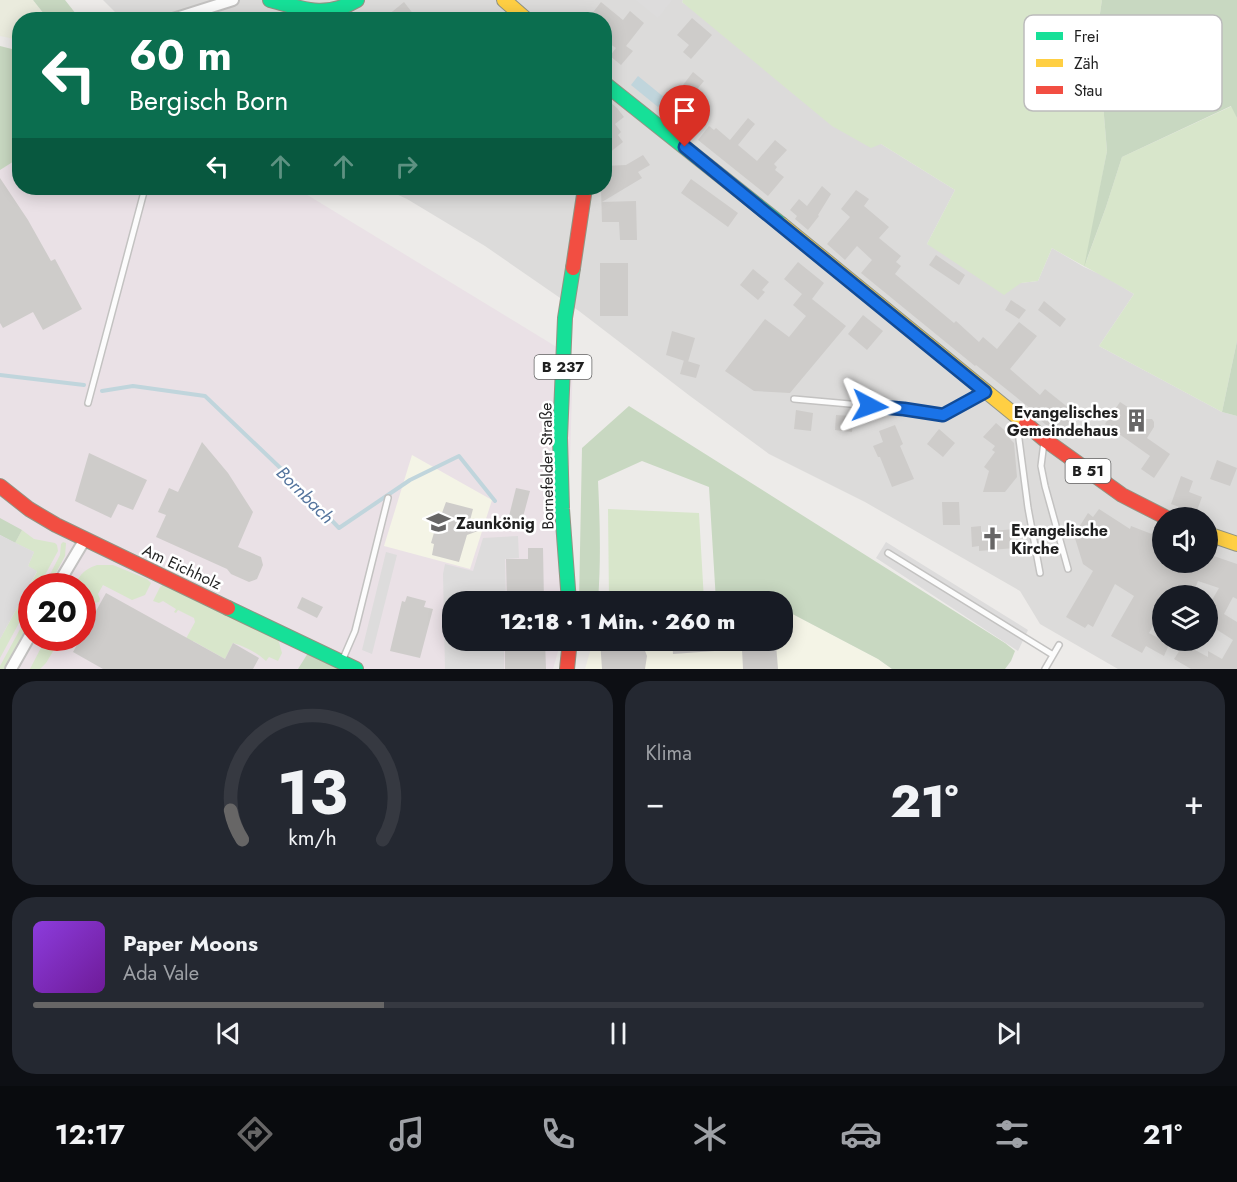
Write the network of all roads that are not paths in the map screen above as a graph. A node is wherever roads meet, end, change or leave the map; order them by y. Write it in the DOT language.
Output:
graph roads {
  1 [pos="233,0"];
  2 [pos="270,0"];
  3 [pos="357,0"];
  4 [pos="504,0"];
  5 [pos="191,12"];
  6 [pos="518,12"];
  7 [pos="612,89"];
  8 [pos="143,195"];
  9 [pos="584,195"];
  10 [pos="985,392"];
  11 [pos="794,399"];
  12 [pos="88,403"];
  13 [pos="1017,417"];
  14 [pos="1044,439"];
  15 [pos="0,486"];
  16 [pos="388,498"];
  17 [pos="1152,510"];
  18 [pos="1218,537"];
  19 [pos="86,539"];
  20 [pos="1237,544"];
  21 [pos="888,553"];
  22 [pos="1068,569"];
  23 [pos="65,573"];
  24 [pos="1041,573"];
  25 [pos="568,591"];
  26 [pos="1059,645"];
  27 [pos="21,651"];
  28 [pos="569,651"];
  29 [pos="1053,655"];
  30 [pos="342,662"];
  31 [pos="11,669"];
  32 [pos="356,669"];
  33 [pos="567,669"];
  34 [pos="1045,669"];
  1 -- 5 [label="street"];
  2 -- 3 [label="main road"];
  4 -- 6 [label="main road"];
  7 -- 10 [label="main road, B 51"];
  8 -- 12 [label="lane"];
  9 -- 25 [label="main road, Bornefelder Straße / B 237"];
  10 -- 11 [label="lane"];
  10 -- 13 [label="main road, B 51"];
  13 -- 14 [label="main road, B 51"];
  13 -- 24 [label="lane"];
  14 -- 17 [label="main road, B 51"];
  14 -- 22 [label="lane"];
  15 -- 19 [label="main road, Am Eichholz"];
  16 -- 30 [label="lane"];
  18 -- 20 [label="main road"];
  19 -- 23 [label="street"];
  19 -- 30 [label="main road, Am Eichholz"];
  21 -- 29 [label="lane"];
  26 -- 29 [label="lane"];
  27 -- 31 [label="street"];
  28 -- 33 [label="main road"];
  29 -- 34 [label="lane"];
  30 -- 32 [label="main road, Am Eichholz"];
}
